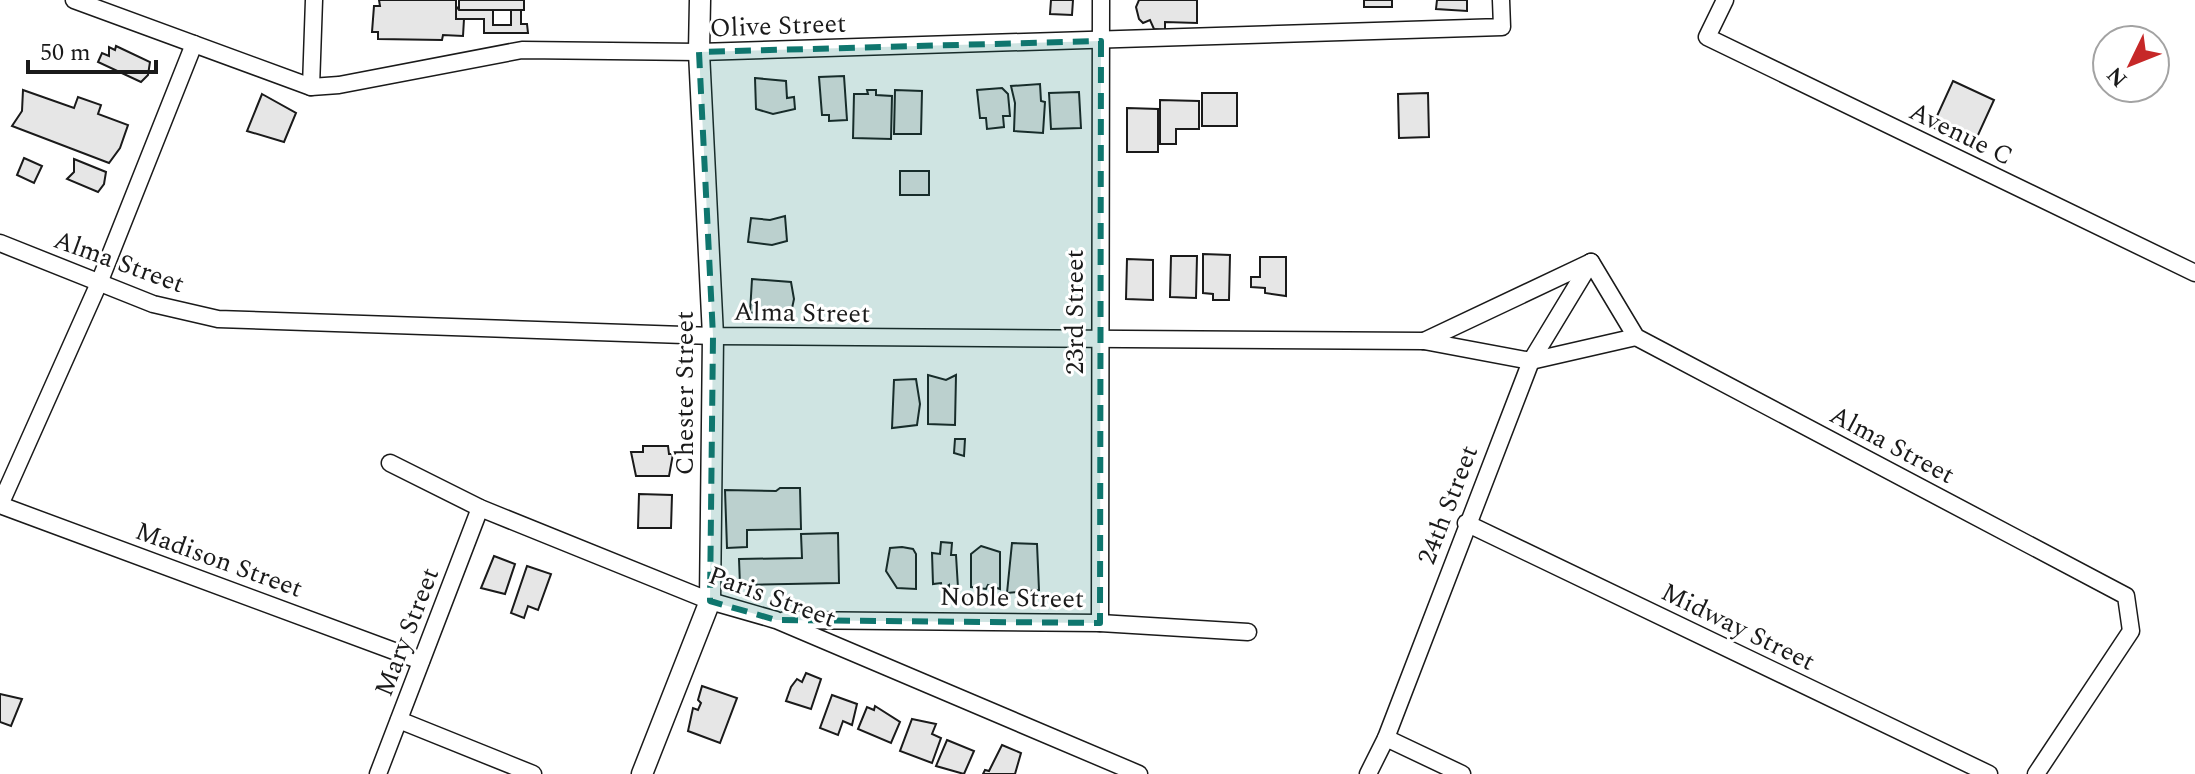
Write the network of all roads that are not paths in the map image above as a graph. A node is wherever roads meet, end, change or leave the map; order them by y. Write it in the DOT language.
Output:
graph roads {
  1 [pos="74,0"];
  2 [pos="314,0"];
  3 [pos="700,0"];
  4 [pos="1101,0"];
  5 [pos="1501,0"];
  6 [pos="1725,0"];
  7 [pos="1101,41"];
  8 [pos="194,44"];
  9 [pos="699,52"];
  10 [pos="311,87"];
  11 [pos="0,243"];
  12 [pos="1591,262"];
  13 [pos="2195,273"];
  14 [pos="99,283"];
  15 [pos="713,336"];
  16 [pos="1636,337"];
  17 [pos="1099,341"];
  18 [pos="1424,341"];
  19 [pos="1531,361"];
  20 [pos="390,463"];
  21 [pos="0,505"];
  22 [pos="480,508"];
  23 [pos="1466,523"];
  24 [pos="710,601"];
  25 [pos="776,620"];
  26 [pos="1100,623"];
  27 [pos="1248,632"];
  28 [pos="421,661"];
  29 [pos="399,720"];
  30 [pos="1386,738"];
  31 [pos="378,774"];
  32 [pos="533,774"];
  33 [pos="642,774"];
  34 [pos="1139,774"];
  35 [pos="1368,774"];
  36 [pos="1462,774"];
  37 [pos="1989,774"];
  38 [pos="2036,774"];
  1 -- 8 [label="street, Olive Street"];
  2 -- 10 [label="street"];
  3 -- 9 [label="street, Chester Street"];
  4 -- 7 [label="street, 23rd Street"];
  5 -- 7 [label="street, Olive Street"];
  6 -- 13 [label="street, Avenue C"];
  7 -- 9 [label="street, Olive Street"];
  7 -- 17 [label="street, 23rd Street"];
  8 -- 10 [label="street, Olive Street"];
  8 -- 14 [label="street"];
  9 -- 10 [label="street, Olive Street"];
  9 -- 15 [label="street, Chester Street"];
  11 -- 14 [label="street, Alma Street"];
  12 -- 16 [label="street"];
  12 -- 18 [label="street, Alma Street"];
  12 -- 19 [label="street, 24th Street"];
  14 -- 15 [label="street, Alma Street"];
  14 -- 21 [label="street"];
  15 -- 17 [label="street, Alma Street"];
  15 -- 24 [label="street, Chester Street"];
  16 -- 19 [label="street, Alma Street"];
  16 -- 38 [label="street, Alma Street"];
  17 -- 18 [label="street, Alma Street"];
  17 -- 26 [label="street, 23rd Street"];
  18 -- 19 [label="street, Alma Street"];
  19 -- 23 [label="street, 24th Street"];
  20 -- 22 [label="street, Paris Street"];
  21 -- 28 [label="street, Madison Street"];
  22 -- 24 [label="street, Paris Street"];
  22 -- 28 [label="street, Mary Street"];
  23 -- 30 [label="street, 24th Street"];
  23 -- 37 [label="street, Midway Street"];
  24 -- 25 [label="street, Paris Street"];
  24 -- 33 [label="street, Chester Street"];
  25 -- 26 [label="street, Noble Street"];
  25 -- 34 [label="street, Paris Street"];
  26 -- 27 [label="street, Noble Street"];
  28 -- 29 [label="street, Mary Street"];
  29 -- 31 [label="street, Mary Street"];
  29 -- 32 [label="street"];
  30 -- 35 [label="street, 24th Street"];
  30 -- 36 [label="street"];
}
